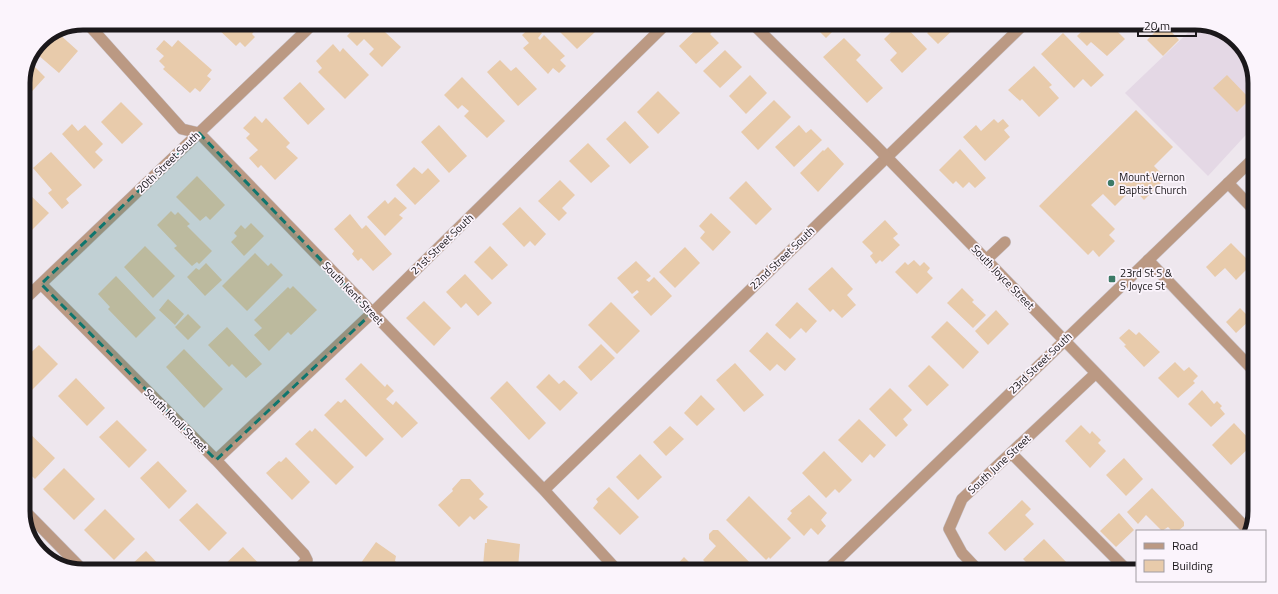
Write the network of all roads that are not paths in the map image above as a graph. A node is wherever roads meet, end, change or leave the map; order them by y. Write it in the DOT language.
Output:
graph roads {
  1 [pos="93,30"];
  2 [pos="307,30"];
  3 [pos="660,30"];
  4 [pos="758,30"];
  5 [pos="1018,30"];
  6 [pos="198,133"];
  7 [pos="887,157"];
  8 [pos="1248,164"];
  9 [pos="1228,183"];
  10 [pos="1248,204"];
  11 [pos="1005,242"];
  12 [pos="986,260"];
  13 [pos="1148,260"];
  14 [pos="41,284"];
  15 [pos="30,294"];
  16 [pos="372,313"];
  17 [pos="1064,340"];
  18 [pos="1248,365"];
  19 [pos="1096,373"];
  20 [pos="1011,453"];
  21 [pos="216,460"];
  22 [pos="544,490"];
  23 [pos="30,516"];
  24 [pos="1245,527"];
  25 [pos="76,563"];
  26 [pos="304,564"];
  27 [pos="611,564"];
  28 [pos="834,564"];
  29 [pos="973,564"];
  30 [pos="1121,564"];
  1 -- 6 [label="street, South Kent Street"];
  2 -- 6 [label="street, 20th Street South"];
  3 -- 16 [label="street, 21st Street South"];
  4 -- 7 [label="street, South Joyce Street"];
  5 -- 7 [label="street, 22nd Street South"];
  6 -- 14 [label="street, 20th Street South"];
  6 -- 16 [label="street, South Kent Street"];
  7 -- 12 [label="street, South Joyce Street"];
  7 -- 22 [label="street, 22nd Street South"];
  8 -- 9 [label="street, 23rd Street South"];
  9 -- 10 [label="street"];
  9 -- 13 [label="street, 23rd Street South"];
  11 -- 12 [label="street"];
  12 -- 17 [label="street, South Joyce Street"];
  13 -- 17 [label="street, 23rd Street South"];
  13 -- 18 [label="street"];
  14 -- 15 [label="street, 20th Street South"];
  14 -- 21 [label="street, South Knoll Street"];
  16 -- 21 [label="street, 21st Street South"];
  16 -- 22 [label="street, South Kent Street"];
  17 -- 19 [label="street, South Joyce Street"];
  17 -- 28 [label="street, 23rd Street South"];
  19 -- 20 [label="street, South June Street"];
  19 -- 24 [label="street, South Joyce Street"];
  20 -- 29 [label="street, South June Street"];
  20 -- 30 [label="street"];
  21 -- 26 [label="street, South Knoll Street"];
  22 -- 27 [label="street, South Kent Street"];
  23 -- 25 [label="street"];
}
